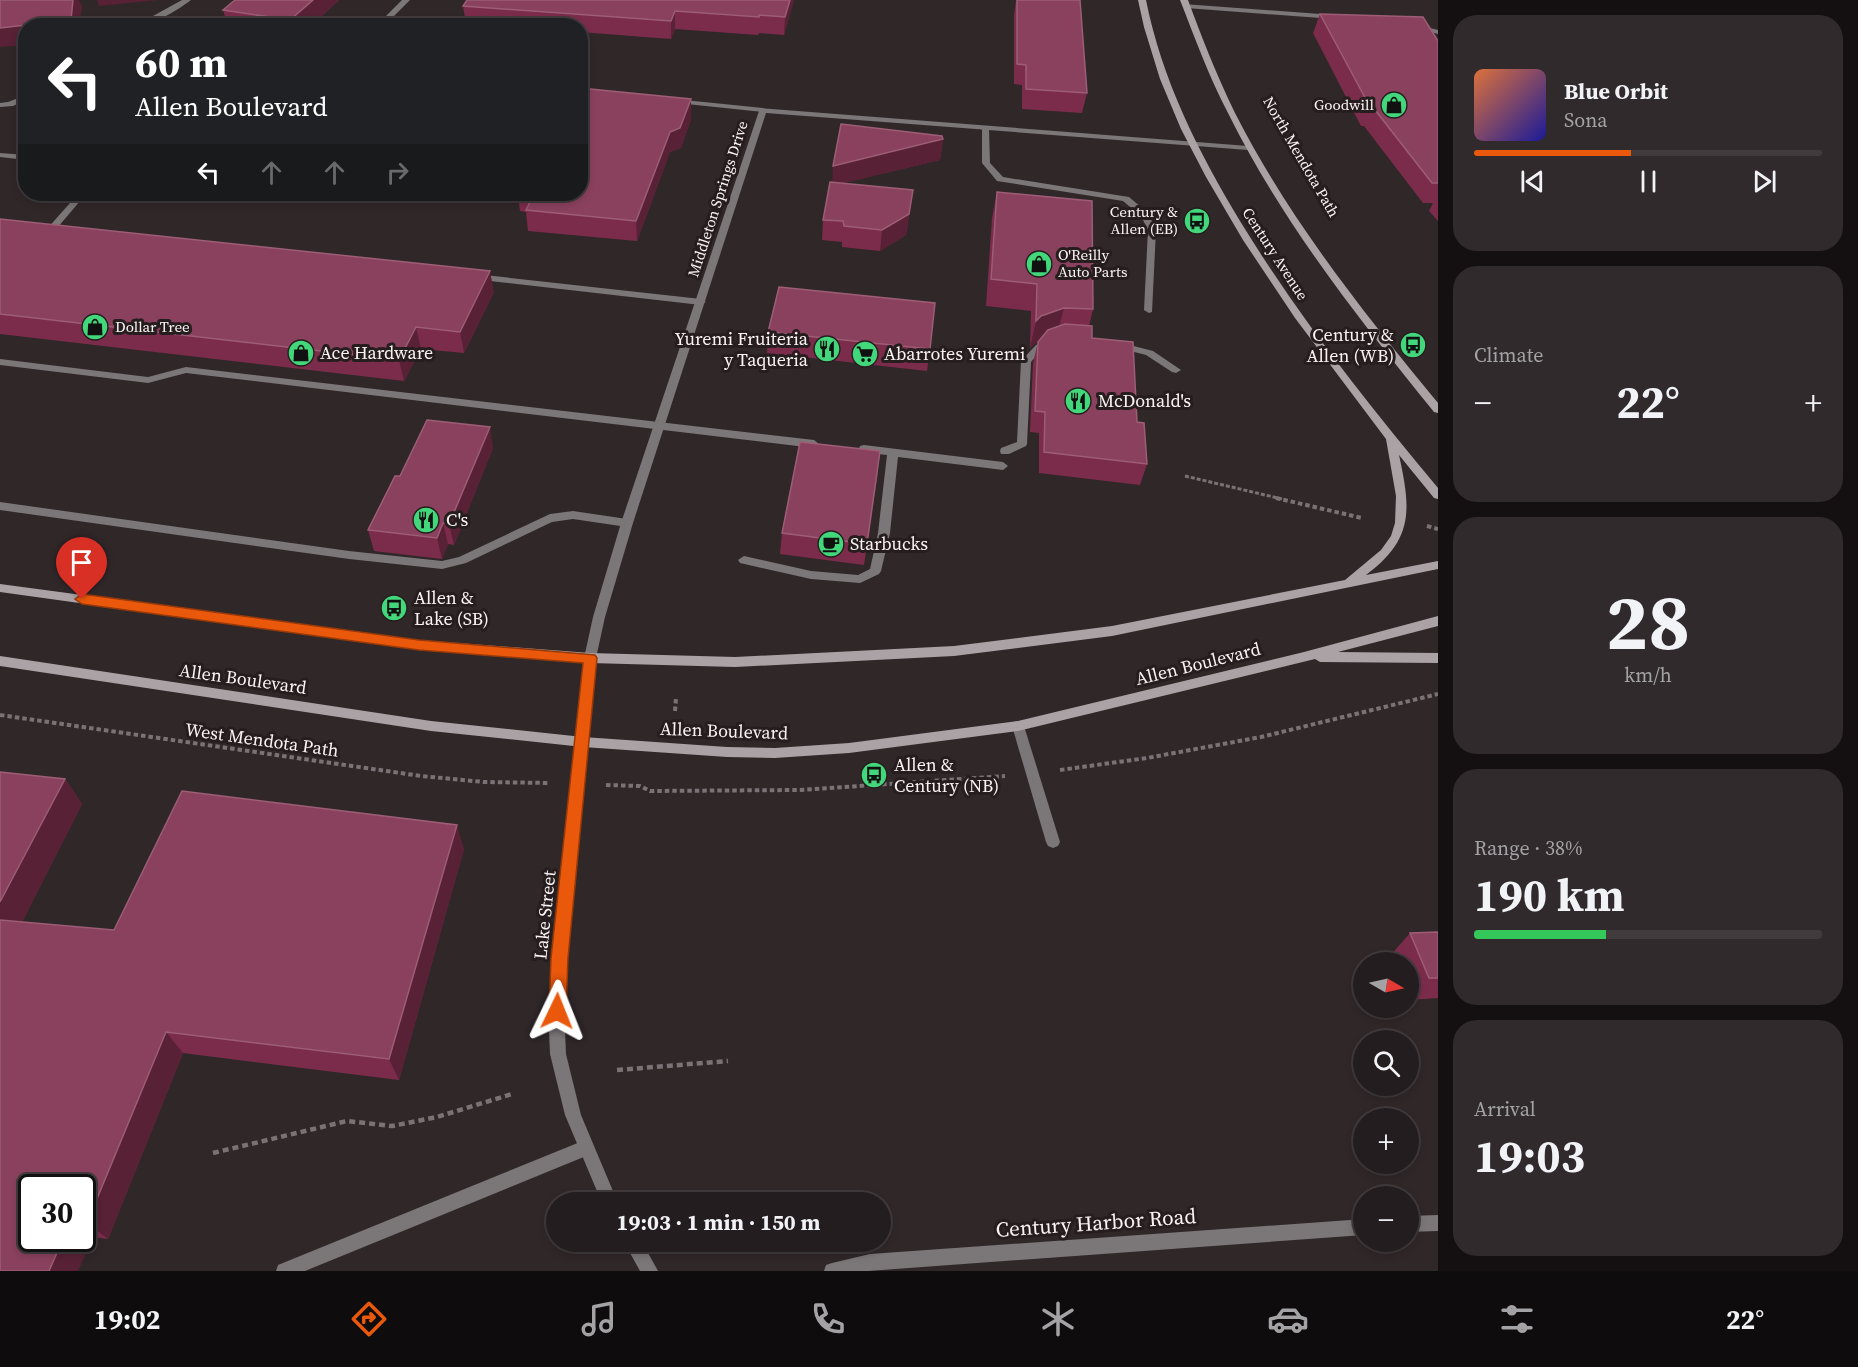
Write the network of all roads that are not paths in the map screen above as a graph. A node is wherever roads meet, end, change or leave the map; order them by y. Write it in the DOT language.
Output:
graph roads {
  1 [pos="187,0"];
  2 [pos="406,0"];
  3 [pos="1142,0"];
  4 [pos="1185,3"];
  5 [pos="1339,17"];
  6 [pos="156,18"];
  7 [pos="387,18"];
  8 [pos="1407,23"];
  9 [pos="1438,32"];
  10 [pos="18,101"];
  11 [pos="672,101"];
  12 [pos="0,105"];
  13 [pos="763,110"];
  14 [pos="985,129"];
  15 [pos="1192,145"];
  16 [pos="1248,148"];
  17 [pos="0,156"];
  18 [pos="18,157"];
  19 [pos="75,201"];
  20 [pos="61,233"];
  21 [pos="459,276"];
  22 [pos="700,302"];
  23 [pos="1149,310"];
  24 [pos="1058,340"];
  25 [pos="1102,343"];
  26 [pos="0,362"];
  27 [pos="1176,370"];
  28 [pos="1438,410"];
  29 [pos="658,425"];
  30 [pos="1391,439"];
  31 [pos="827,445"];
  32 [pos="849,448"];
  33 [pos="1005,452"];
  34 [pos="893,453"];
  35 [pos="1004,466"];
  36 [pos="1438,495"];
  37 [pos="0,506"];
  38 [pos="627,523"];
  39 [pos="744,560"];
  40 [pos="1438,565"];
  41 [pos="1346,584"];
  42 [pos="0,588"];
  43 [pos="1438,621"];
  44 [pos="1304,657"];
  45 [pos="590,658"];
  46 [pos="1438,658"];
  47 [pos="0,661"];
  48 [pos="1018,726"];
  49 [pos="583,742"];
  50 [pos="1053,842"];
  51 [pos="585,1148"];
  52 [pos="605,1192"];
  53 [pos="1438,1223"];
  54 [pos="1419,1224"];
  55 [pos="1353,1228"];
  56 [pos="638,1252"];
  57 [pos="284,1271"];
  58 [pos="650,1271"];
  59 [pos="832,1271"];
  1 -- 6 [label="street"];
  2 -- 7 [label="street"];
  3 -- 15 [label="main road, Century Avenue"];
  4 -- 5 [label="street"];
  4 -- 16 [label="main road, Century Avenue"];
  8 -- 9 [label="street"];
  10 -- 12 [label="street"];
  11 -- 13 [label="street"];
  13 -- 14 [label="street, Middleton Springs Drive"];
  13 -- 22 [label="street, Middleton Springs Drive"];
  14 -- 15 [label="street, Middleton Springs Drive"];
  14 -- 23 [label="street"];
  15 -- 16 [label="street, Middleton Springs Drive"];
  15 -- 30 [label="main road, Century Avenue"];
  16 -- 28 [label="main road, Century Avenue"];
  17 -- 18 [label="street"];
  19 -- 20 [label="street"];
  21 -- 22 [label="street"];
  22 -- 29 [label="street, Middleton Springs Drive"];
  24 -- 33 [label="street"];
  25 -- 27 [label="street"];
  26 -- 29 [label="street"];
  29 -- 31 [label="street"];
  29 -- 38 [label="street, Middleton Springs Drive"];
  30 -- 36 [label="main road, Century Avenue"];
  30 -- 41 [label="main road"];
  32 -- 34 [label="street"];
  34 -- 35 [label="street"];
  34 -- 39 [label="street"];
  37 -- 38 [label="street"];
  38 -- 45 [label="street, Middleton Springs Drive"];
  40 -- 41 [label="main road"];
  41 -- 45 [label="main road"];
  42 -- 45 [label="main road"];
  43 -- 44 [label="main road, Allen Boulevard"];
  44 -- 46 [label="main road"];
  44 -- 48 [label="main road, Allen Boulevard"];
  45 -- 49 [label="street, Lake Street"];
  47 -- 49 [label="main road, Allen Boulevard"];
  48 -- 49 [label="main road, Allen Boulevard"];
  48 -- 50 [label="street"];
  49 -- 51 [label="street, Lake Street"];
  51 -- 52 [label="street, Lake Street"];
  51 -- 57 [label="street"];
  53 -- 54 [label="street"];
  55 -- 59 [label="street, Century Harbor Road"];
  56 -- 58 [label="street"];
}
